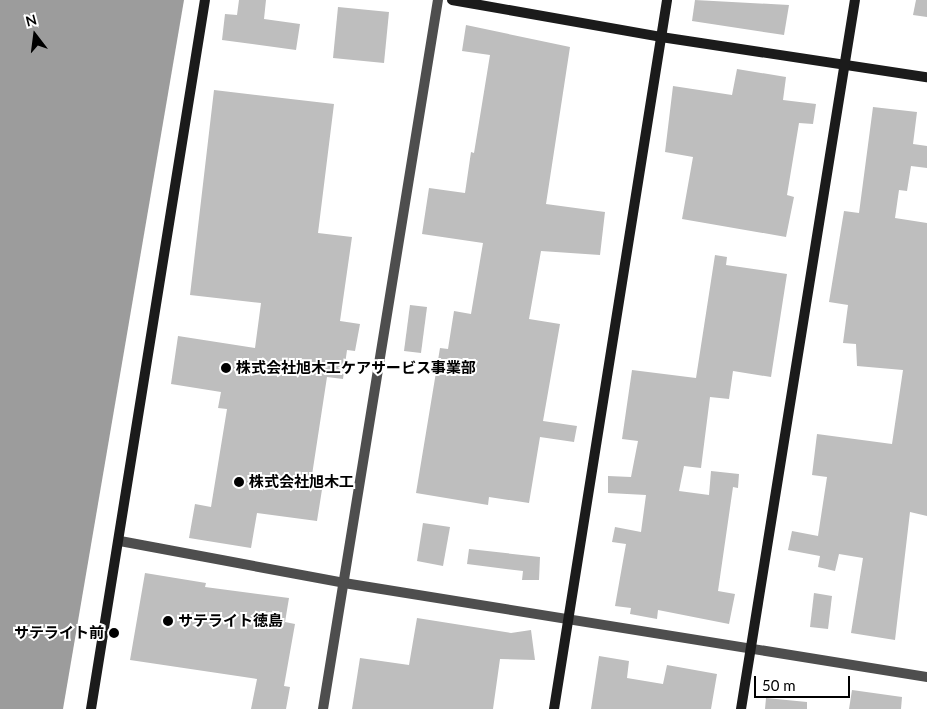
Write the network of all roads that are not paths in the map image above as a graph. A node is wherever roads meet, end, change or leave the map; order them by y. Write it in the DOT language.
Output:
graph roads {
  1 [pos="206,0"];
  2 [pos="438,0"];
  3 [pos="452,0"];
  4 [pos="667,0"];
  5 [pos="855,0"];
  6 [pos="661,38"];
  7 [pos="844,63"];
  8 [pos="927,77"];
  9 [pos="120,541"];
  10 [pos="344,583"];
  11 [pos="568,620"];
  12 [pos="750,650"];
  13 [pos="927,677"];
  14 [pos="92,709"];
  15 [pos="323,709"];
  16 [pos="554,709"];
  17 [pos="741,709"];
  1 -- 9 [label="street"];
  1 -- 14 [label="street"];
  2 -- 10 [label="street"];
  3 -- 6 [label="street"];
  4 -- 6 [label="street"];
  5 -- 7 [label="street"];
  6 -- 7 [label="street"];
  6 -- 11 [label="street"];
  7 -- 8 [label="street"];
  7 -- 12 [label="street"];
  9 -- 10 [label="street"];
  9 -- 14 [label="street"];
  10 -- 11 [label="street"];
  10 -- 15 [label="street"];
  11 -- 12 [label="street"];
  11 -- 16 [label="street"];
  12 -- 13 [label="street"];
  12 -- 17 [label="street"];
}
